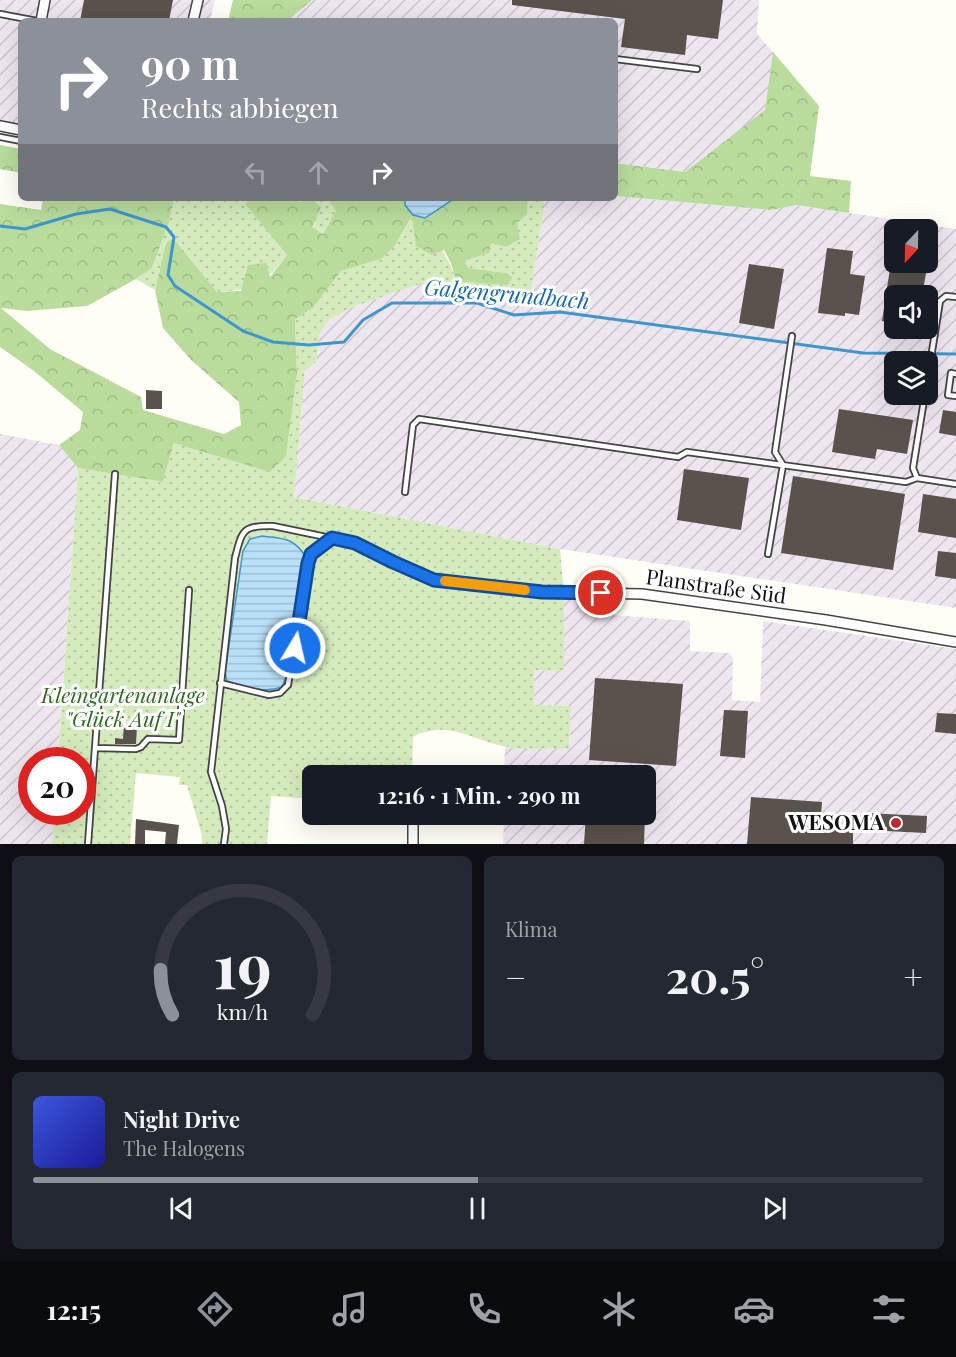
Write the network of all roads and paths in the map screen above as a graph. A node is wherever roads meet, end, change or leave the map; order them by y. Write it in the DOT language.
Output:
graph roads {
  1 [pos="45,0"];
  2 [pos="198,0"];
  3 [pos="0,14"];
  4 [pos="22,18"];
  5 [pos="40,18"];
  6 [pos="195,18"];
  7 [pos="618,58"];
  8 [pos="697,69"];
  9 [pos="0,126"];
  10 [pos="18,129"];
  11 [pos="0,137"];
  12 [pos="18,140"];
  13 [pos="956,297"];
  14 [pos="792,336"];
  15 [pos="932,351"];
  16 [pos="956,374"];
  17 [pos="956,396"];
  18 [pos="923,405"];
  19 [pos="783,465"];
  20 [pos="115,474"];
  21 [pos="917,478"];
  22 [pos="956,484"];
  23 [pos="405,492"];
  24 [pos="332,538"];
  25 [pos="768,554"];
  26 [pos="434,580"];
  27 [pos="189,590"];
  28 [pos="956,642"];
  29 [pos="220,683"];
  30 [pos="95,747"];
  31 [pos="96,748"];
  32 [pos="89,825"];
  33 [pos="413,825"];
  34 [pos="88,844"];
  35 [pos="224,844"];
  36 [pos="413,844"];
  1 -- 5 [label="street"];
  2 -- 6 [label="street"];
  3 -- 4 [label="lane"];
  7 -- 8 [label="lane"];
  9 -- 10 [label="street"];
  11 -- 12 [label="lane"];
  13 -- 15 [label="lane"];
  14 -- 19 [label="lane"];
  16 -- 17 [label="lane"];
  18 -- 21 [label="lane"];
  19 -- 21 [label="lane"];
  19 -- 23 [label="lane"];
  19 -- 25 [label="lane"];
  20 -- 30 [label="lane"];
  21 -- 22 [label="lane"];
  24 -- 26 [label="lane"];
  24 -- 29 [label="lane"];
  24 -- 29 [label="lane"];
  26 -- 28 [label="street, Planstraße Süd"];
  27 -- 31 [label="lane"];
  29 -- 35 [label="lane"];
  32 -- 34 [label="lane"];
  33 -- 36 [label="street"];
}
